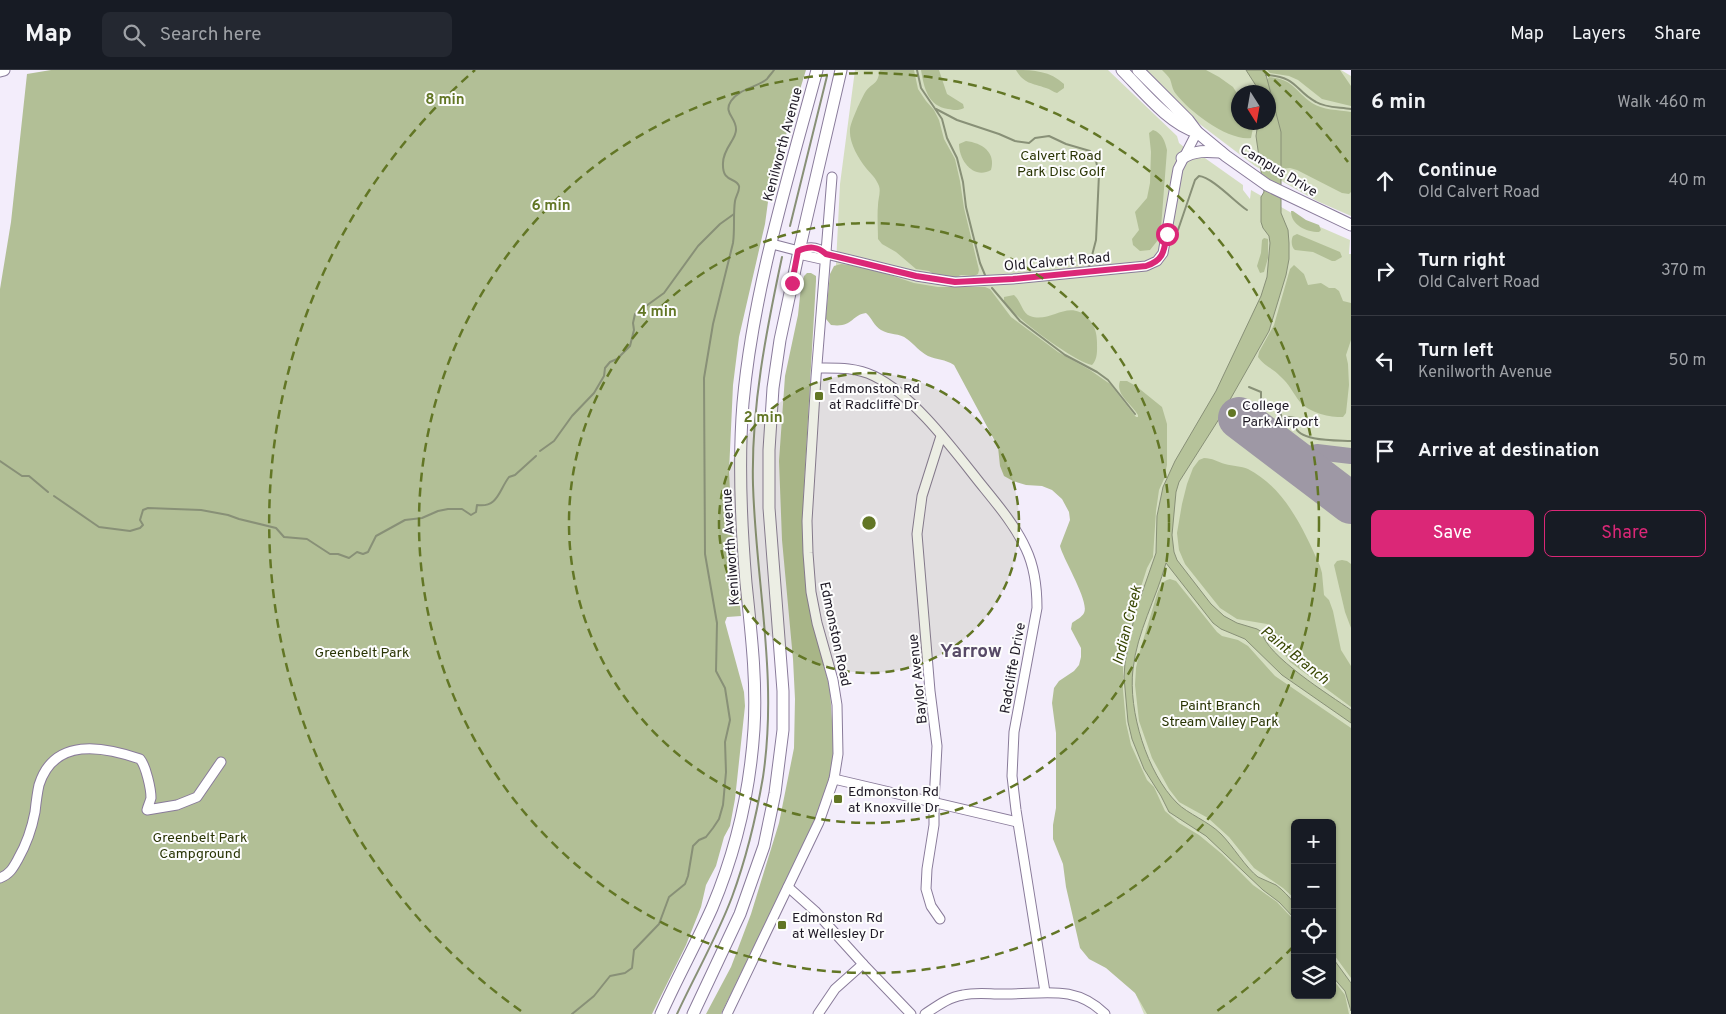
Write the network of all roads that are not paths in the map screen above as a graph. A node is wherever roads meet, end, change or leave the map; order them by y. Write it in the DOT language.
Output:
graph roads {
  1 [pos="4,70"];
  2 [pos="817,70"];
  3 [pos="840,70"];
  4 [pos="1122,70"];
  5 [pos="1138,70"];
  6 [pos="0,71"];
  7 [pos="1197,132"];
  8 [pos="1221,152"];
  9 [pos="1182,158"];
  10 [pos="832,177"];
  11 [pos="1351,225"];
  12 [pos="772,244"];
  13 [pos="798,251"];
  14 [pos="826,254"];
  15 [pos="818,368"];
  16 [pos="941,436"];
  17 [pos="221,762"];
  18 [pos="834,779"];
  19 [pos="934,802"];
  20 [pos="1018,822"];
  21 [pos="0,878"];
  22 [pos="788,887"];
  23 [pos="940,919"];
  24 [pos="863,964"];
  25 [pos="1045,992"];
  26 [pos="661,1014"];
  27 [pos="693,1014"];
  28 [pos="727,1014"];
  29 [pos="818,1014"];
  30 [pos="911,1014"];
  31 [pos="925,1014"];
  32 [pos="1105,1014"];
  1 -- 6 [label="main road"];
  2 -- 12 [label="main road, Kenilworth Avenue"];
  3 -- 13 [label="main road"];
  4 -- 7 [label="main road, Campus Drive"];
  5 -- 7 [label="main road, Campus Drive"];
  7 -- 8 [label="main road, Campus Drive"];
  7 -- 9 [label="street, Old Calvert Road"];
  8 -- 9 [label="main road"];
  8 -- 11 [label="main road, Campus Drive"];
  9 -- 14 [label="street, Old Calvert Road"];
  10 -- 14 [label="street, Edmonston Road"];
  12 -- 13 [label="street, Old Calvert Road"];
  12 -- 26 [label="main road, Kenilworth Avenue"];
  13 -- 14 [label="street, Old Calvert Road"];
  13 -- 27 [label="main road"];
  14 -- 15 [label="street, Edmonston Road"];
  15 -- 16 [label="street, Radcliffe Drive"];
  15 -- 18 [label="street, Edmonston Road"];
  16 -- 19 [label="street, Baylor Avenue"];
  16 -- 20 [label="street, Radcliffe Drive"];
  17 -- 21 [label="street"];
  18 -- 19 [label="street"];
  18 -- 22 [label="street, Edmonston Road"];
  19 -- 20 [label="street"];
  19 -- 23 [label="street, Baylor Avenue"];
  20 -- 25 [label="street, Radcliffe Drive"];
  22 -- 24 [label="street"];
  22 -- 28 [label="street, Edmonston Road"];
  24 -- 29 [label="street"];
  24 -- 30 [label="street"];
  25 -- 31 [label="street"];
  25 -- 32 [label="street"];
}
